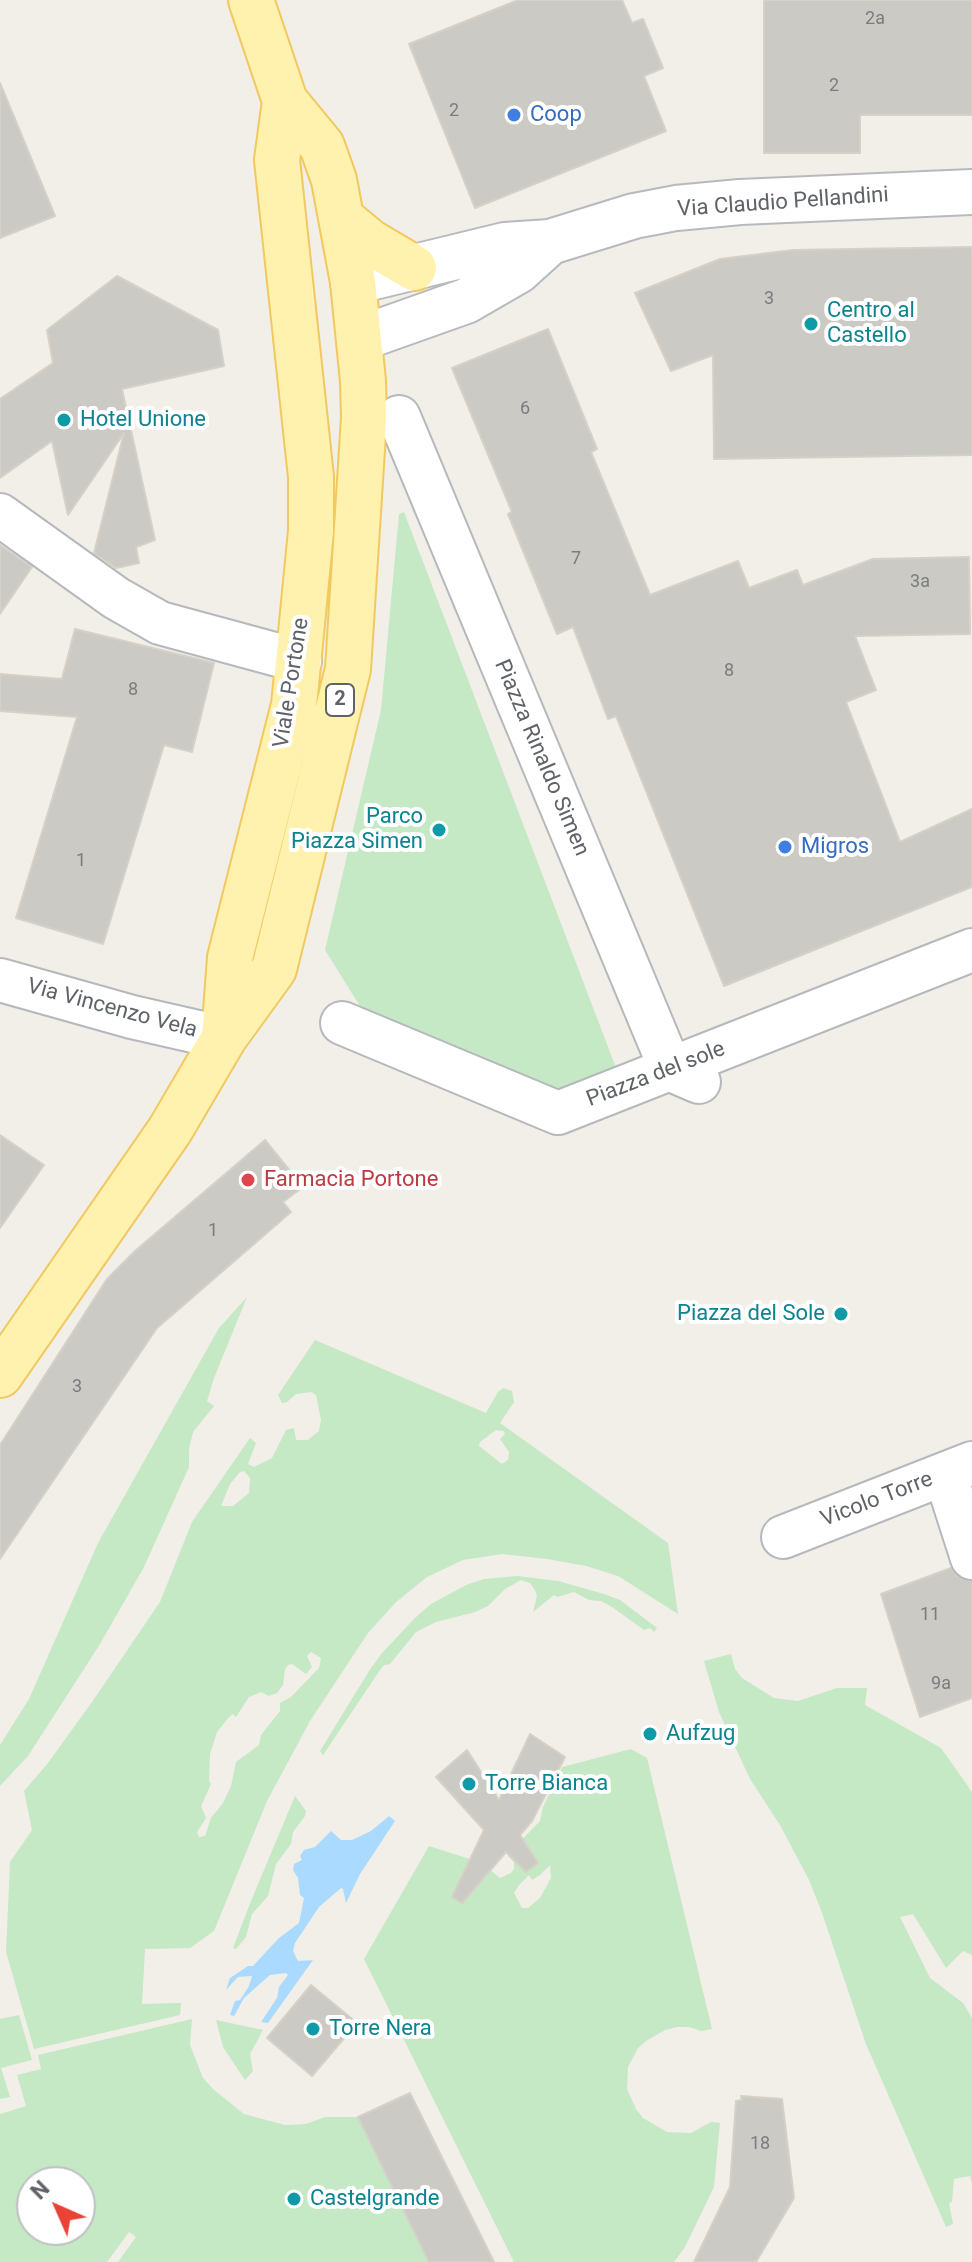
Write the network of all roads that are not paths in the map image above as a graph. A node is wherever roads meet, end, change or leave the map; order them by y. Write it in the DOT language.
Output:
graph roads {
  1 [pos="251,0"];
  2 [pos="285,101"];
  3 [pos="972,192"];
  4 [pos="341,218"];
  5 [pos="550,242"];
  6 [pos="414,268"];
  7 [pos="353,282"];
  8 [pos="295,322"];
  9 [pos="359,339"];
  10 [pos="399,417"];
  11 [pos="0,515"];
  12 [pos="300,661"];
  13 [pos="972,950"];
  14 [pos="0,980"];
  15 [pos="342,1023"];
  16 [pos="224,1038"];
  17 [pos="685,1076"];
  18 [pos="0,1375"];
  19 [pos="959,1469"];
  20 [pos="783,1537"];
  21 [pos="972,1558"];
  1 -- 2 [label="main road, 2"];
  2 -- 4 [label="main road, 2"];
  2 -- 8 [label="main road, 2"];
  3 -- 5 [label="street, Via Claudio Pellandini"];
  4 -- 6 [label="main road"];
  4 -- 7 [label="main road, 2"];
  5 -- 6 [label="street, Via Claudio Pellandini"];
  5 -- 9 [label="street, Via Claudio Pellandini"];
  6 -- 7 [label="street, Via Claudio Pellandini"];
  7 -- 8 [label="main road"];
  7 -- 9 [label="main road, 2"];
  8 -- 9 [label="main road"];
  8 -- 12 [label="main road, Viale Portone / 2"];
  9 -- 16 [label="main road, Viale Portone / 2"];
  10 -- 17 [label="street, Piazza Rinaldo Simen"];
  11 -- 12 [label="street"];
  12 -- 16 [label="main road, Viale Portone / 2"];
  13 -- 17 [label="street, Piazza del sole"];
  14 -- 16 [label="street, Via Vincenzo Vela"];
  15 -- 17 [label="street, Piazza del sole"];
  16 -- 18 [label="main road, Viale Portone / 2"];
  19 -- 20 [label="street, Vicolo Torre"];
  19 -- 21 [label="street"];
}
